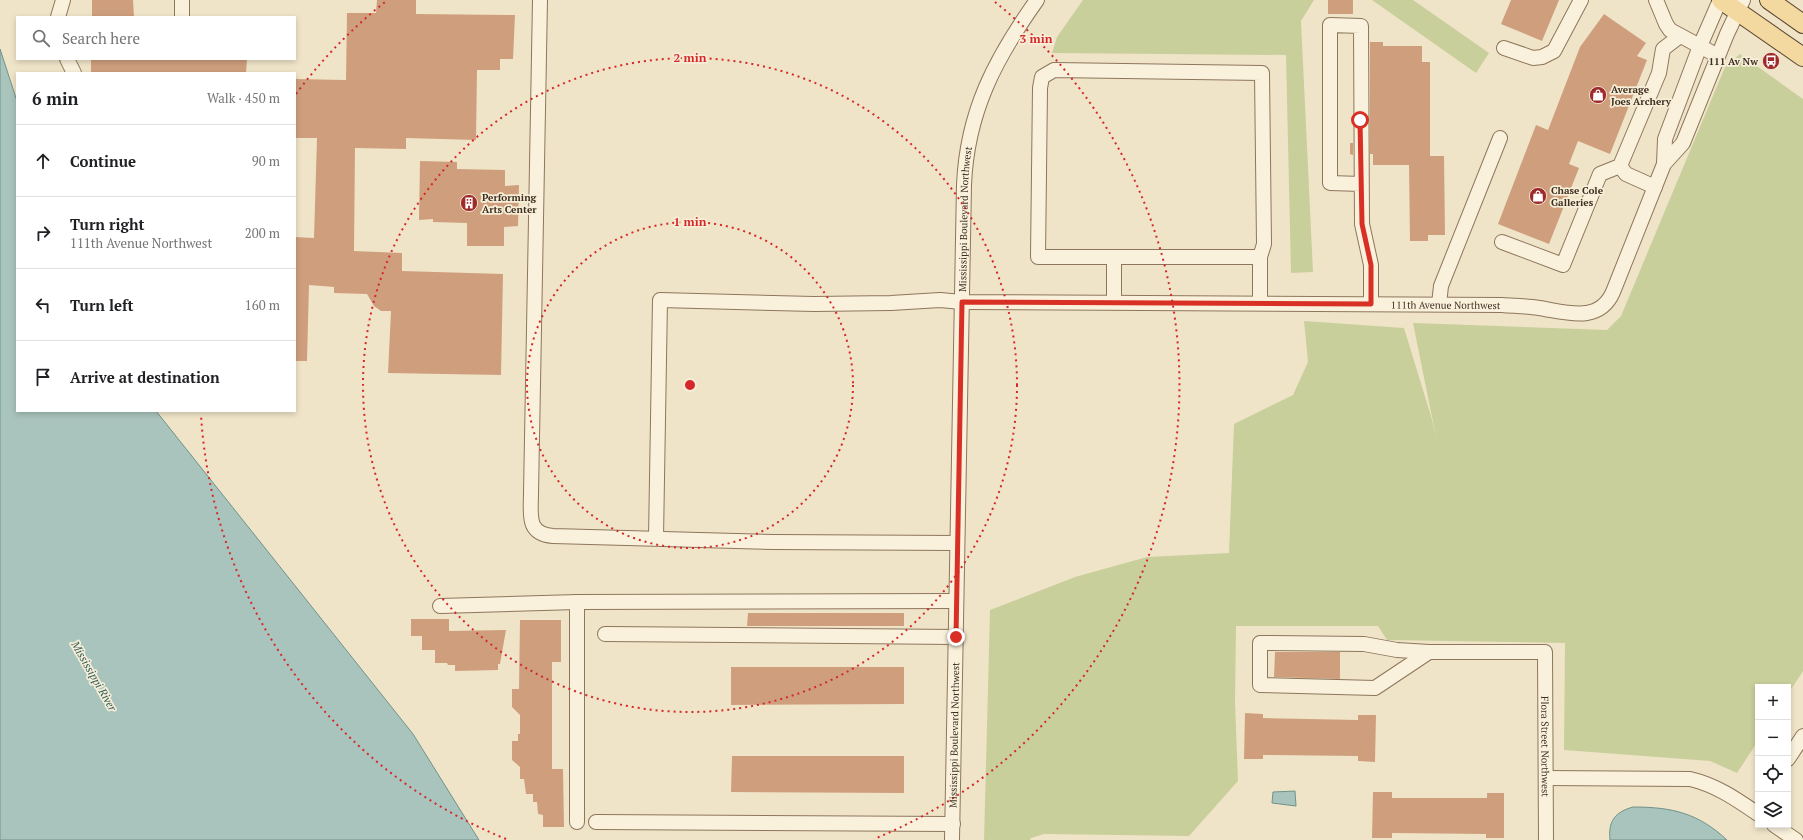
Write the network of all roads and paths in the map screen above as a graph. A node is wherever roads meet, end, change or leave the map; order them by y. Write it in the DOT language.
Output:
graph roads {
  1 [pos="63,0"];
  2 [pos="182,0"];
  3 [pos="540,0"];
  4 [pos="1581,0"];
  5 [pos="1656,0"];
  6 [pos="1720,0"];
  7 [pos="1769,0"];
  8 [pos="1033,1"];
  9 [pos="1740,6"];
  10 [pos="58,16"];
  11 [pos="182,16"];
  12 [pos="1803,24"];
  13 [pos="1680,36"];
  14 [pos="1700,46"];
  15 [pos="1504,48"];
  16 [pos="1718,56"];
  17 [pos="1803,57"];
  18 [pos="68,60"];
  19 [pos="74,72"];
  20 [pos="1500,138"];
  21 [pos="1664,164"];
  22 [pos="1620,166"];
  23 [pos="1361,184"];
  24 [pos="1655,187"];
  25 [pos="1502,242"];
  26 [pos="1114,257"];
  27 [pos="1260,258"];
  28 [pos="962,302"];
  29 [pos="1114,302"];
  30 [pos="1260,303"];
  31 [pos="1371,304"];
  32 [pos="1439,304"];
  33 [pos="656,538"];
  34 [pos="957,543"];
  35 [pos="956,601"];
  36 [pos="578,602"];
  37 [pos="440,606"];
  38 [pos="605,634"];
  39 [pos="956,637"];
  40 [pos="1429,652"];
  41 [pos="1803,736"];
  42 [pos="1790,756"];
  43 [pos="1546,778"];
  44 [pos="1755,809"];
  45 [pos="577,822"];
  46 [pos="596,822"];
  47 [pos="953,824"];
  48 [pos="1778,828"];
  49 [pos="952,840"];
  50 [pos="1546,840"];
  51 [pos="1796,840"];
  1 -- 10 [label="street"];
  2 -- 11 [label="street"];
  3 -- 33 [label="street"];
  4 -- 15 [label="street"];
  5 -- 13 [label="street"];
  6 -- 9 [label="main road"];
  6 -- 14 [label="street, 111th Avenue Northwest"];
  7 -- 12 [label="main road"];
  8 -- 28 [label="street, Mississippi Boulevard Northwest"];
  9 -- 16 [label="street, 111th Avenue Northwest"];
  9 -- 17 [label="main road"];
  13 -- 14 [label="street"];
  13 -- 22 [label="street"];
  14 -- 16 [label="street"];
  14 -- 21 [label="street, 111th Avenue Northwest"];
  16 -- 21 [label="street, 111th Avenue Northwest"];
  18 -- 19 [label="street"];
  20 -- 32 [label="street"];
  21 -- 24 [label="street, 111th Avenue Northwest"];
  22 -- 24 [label="street"];
  22 -- 25 [label="street"];
  23 -- 23 [label="street"];
  23 -- 31 [label="street"];
  24 -- 32 [label="street, 111th Avenue Northwest"];
  26 -- 27 [label="street"];
  26 -- 27 [label="street"];
  26 -- 29 [label="street"];
  27 -- 30 [label="street"];
  28 -- 29 [label="street, 111th Avenue Northwest"];
  28 -- 33 [label="street, 111th Avenue Northwest"];
  28 -- 34 [label="street, Mississippi Boulevard Northwest"];
  29 -- 30 [label="street, 111th Avenue Northwest"];
  30 -- 31 [label="street, 111th Avenue Northwest"];
  31 -- 32 [label="street, 111th Avenue Northwest"];
  33 -- 34 [label="street"];
  34 -- 35 [label="street, Mississippi Boulevard Northwest"];
  35 -- 36 [label="street"];
  35 -- 39 [label="street, Mississippi Boulevard Northwest"];
  36 -- 37 [label="street"];
  36 -- 45 [label="street"];
  38 -- 39 [label="street"];
  39 -- 47 [label="street, Mississippi Boulevard Northwest"];
  40 -- 40 [label="street"];
  40 -- 43 [label="street, Flora Street Northwest"];
  41 -- 42 [label="street"];
  43 -- 44 [label="street"];
  43 -- 50 [label="street, Flora Street Northwest"];
  46 -- 47 [label="street"];
  47 -- 49 [label="street, Mississippi Boulevard Northwest"];
  48 -- 51 [label="street"];
}
